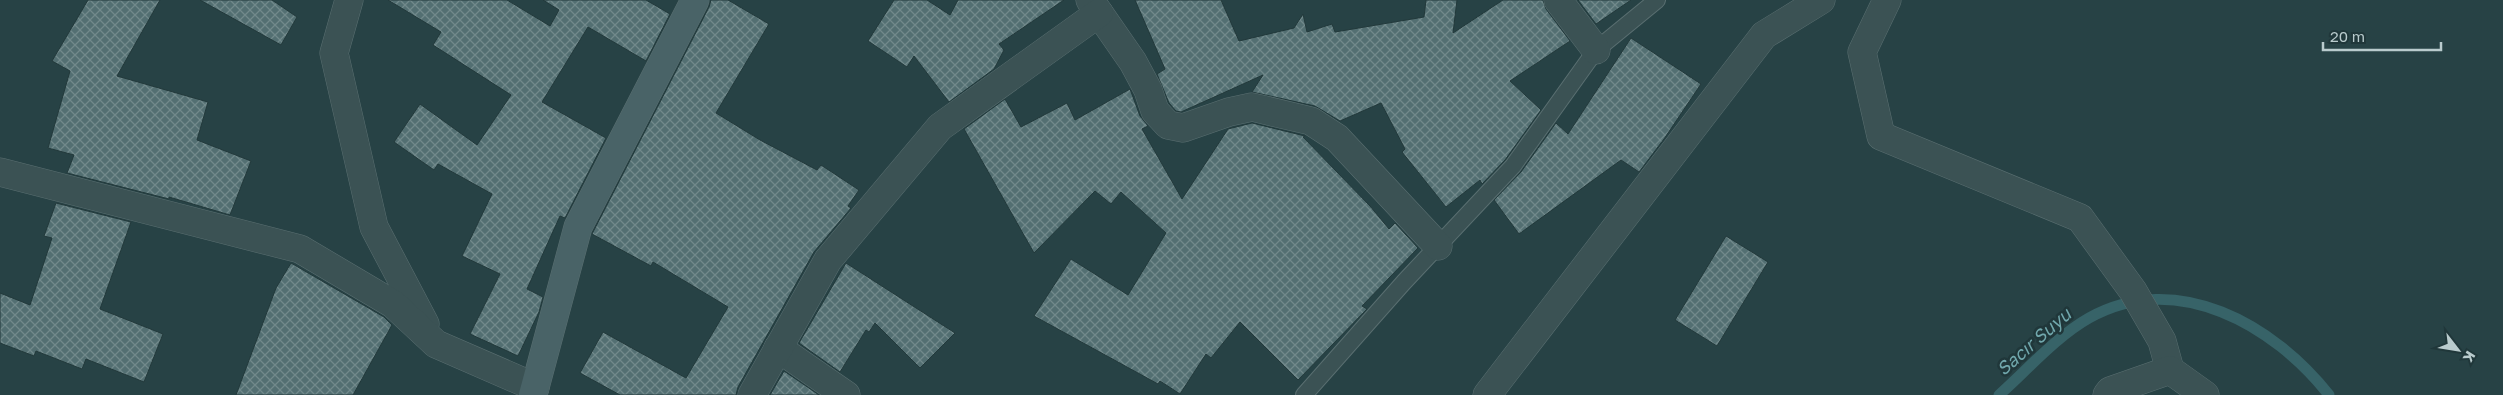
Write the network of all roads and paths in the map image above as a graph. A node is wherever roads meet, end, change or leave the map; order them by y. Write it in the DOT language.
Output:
graph roads {
  1 [pos="348,0"];
  2 [pos="695,0"];
  3 [pos="1558,0"];
  4 [pos="1657,0"];
  5 [pos="1821,0"];
  6 [pos="1887,0"];
  7 [pos="1094,7"];
  8 [pos="1596,50"];
  9 [pos="0,172"];
  10 [pos="1438,246"];
  11 [pos="436,344"];
  12 [pos="778,348"];
  13 [pos="2170,370"];
  14 [pos="534,391"];
  15 [pos="752,395"];
  16 [pos="846,395"];
  17 [pos="1304,395"];
  18 [pos="1487,395"];
  19 [pos="2107,395"];
  20 [pos="2205,395"];
  1 -- 11 [label="street"];
  2 -- 14 [label="street"];
  3 -- 8 [label="street"];
  4 -- 8 [label="lane"];
  5 -- 18 [label="street"];
  6 -- 13 [label="street"];
  7 -- 10 [label="street"];
  7 -- 12 [label="street"];
  8 -- 10 [label="lane"];
  9 -- 11 [label="street"];
  10 -- 17 [label="lane"];
  11 -- 14 [label="street"];
  12 -- 15 [label="street"];
  12 -- 16 [label="street"];
  13 -- 19 [label="street"];
  13 -- 20 [label="street"];
}
